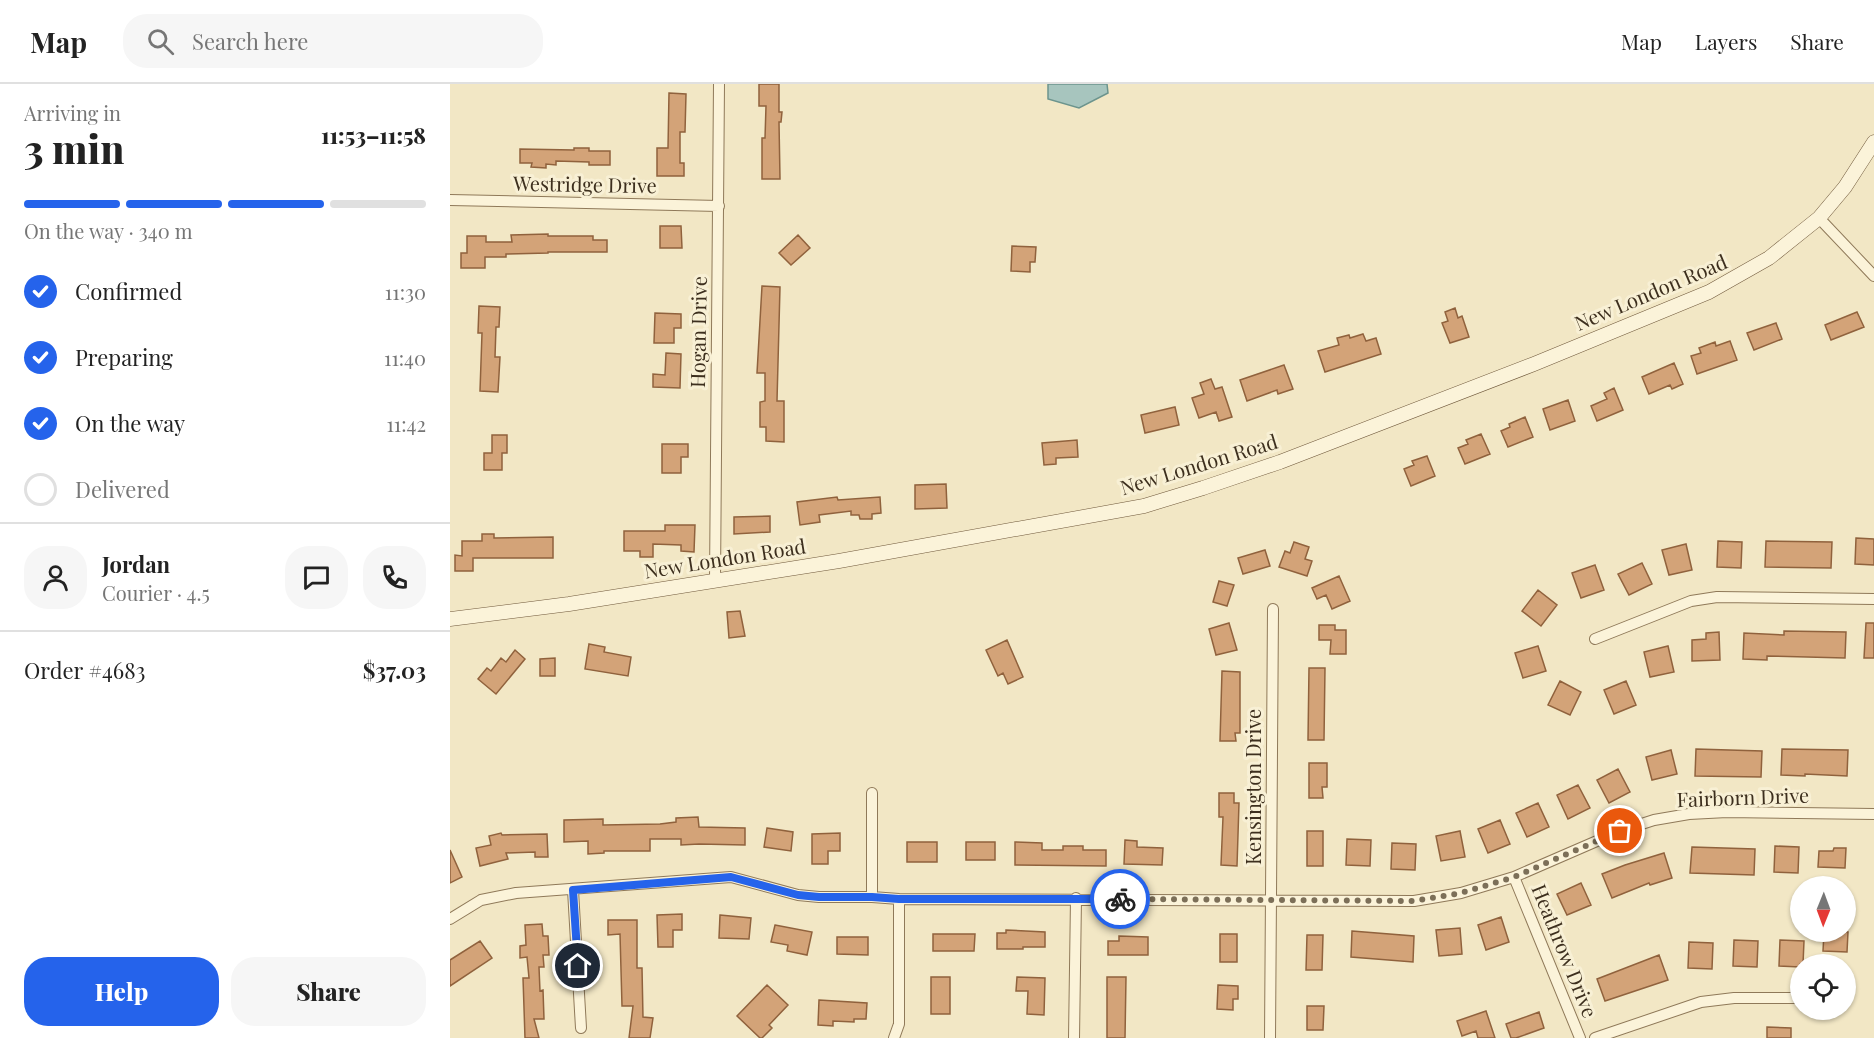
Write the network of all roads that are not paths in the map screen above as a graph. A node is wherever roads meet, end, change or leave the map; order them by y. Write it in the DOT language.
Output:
graph roads {
  1 [pos="719,84"];
  2 [pos="1874,142"];
  3 [pos="450,200"];
  4 [pos="719,206"];
  5 [pos="1819,218"];
  6 [pos="1874,276"];
  7 [pos="715,580"];
  8 [pos="1874,598"];
  9 [pos="1273,609"];
  10 [pos="450,619"];
  11 [pos="1595,639"];
  12 [pos="872,793"];
  13 [pos="1874,814"];
  14 [pos="1514,877"];
  15 [pos="573,890"];
  16 [pos="872,897"];
  17 [pos="1076,898"];
  18 [pos="899,899"];
  19 [pos="1271,899"];
  20 [pos="450,919"];
  21 [pos="1790,998"];
  22 [pos="581,1028"];
  23 [pos="894,1038"];
  24 [pos="1074,1038"];
  25 [pos="1270,1038"];
  26 [pos="1580,1038"];
  27 [pos="1595,1038"];
  1 -- 4 [label="street, Hogan Drive"];
  2 -- 5 [label="street, New London Road"];
  3 -- 4 [label="street, Westridge Drive"];
  4 -- 7 [label="street, Hogan Drive"];
  5 -- 6 [label="street"];
  5 -- 7 [label="street, New London Road"];
  7 -- 10 [label="street, New London Road"];
  8 -- 11 [label="street"];
  9 -- 19 [label="street, Kensington Drive"];
  12 -- 16 [label="street"];
  13 -- 14 [label="street, Fairborn Drive"];
  14 -- 19 [label="street, Fairborn Drive"];
  14 -- 26 [label="street, Heathrow Drive"];
  15 -- 16 [label="street, Fairborn Drive"];
  15 -- 20 [label="street, Fairborn Drive"];
  15 -- 22 [label="street"];
  16 -- 18 [label="street, Fairborn Drive"];
  17 -- 18 [label="street, Fairborn Drive"];
  17 -- 19 [label="street, Fairborn Drive"];
  17 -- 24 [label="street"];
  18 -- 23 [label="street"];
  19 -- 25 [label="street, Kensington Drive"];
  21 -- 27 [label="street"];
}
